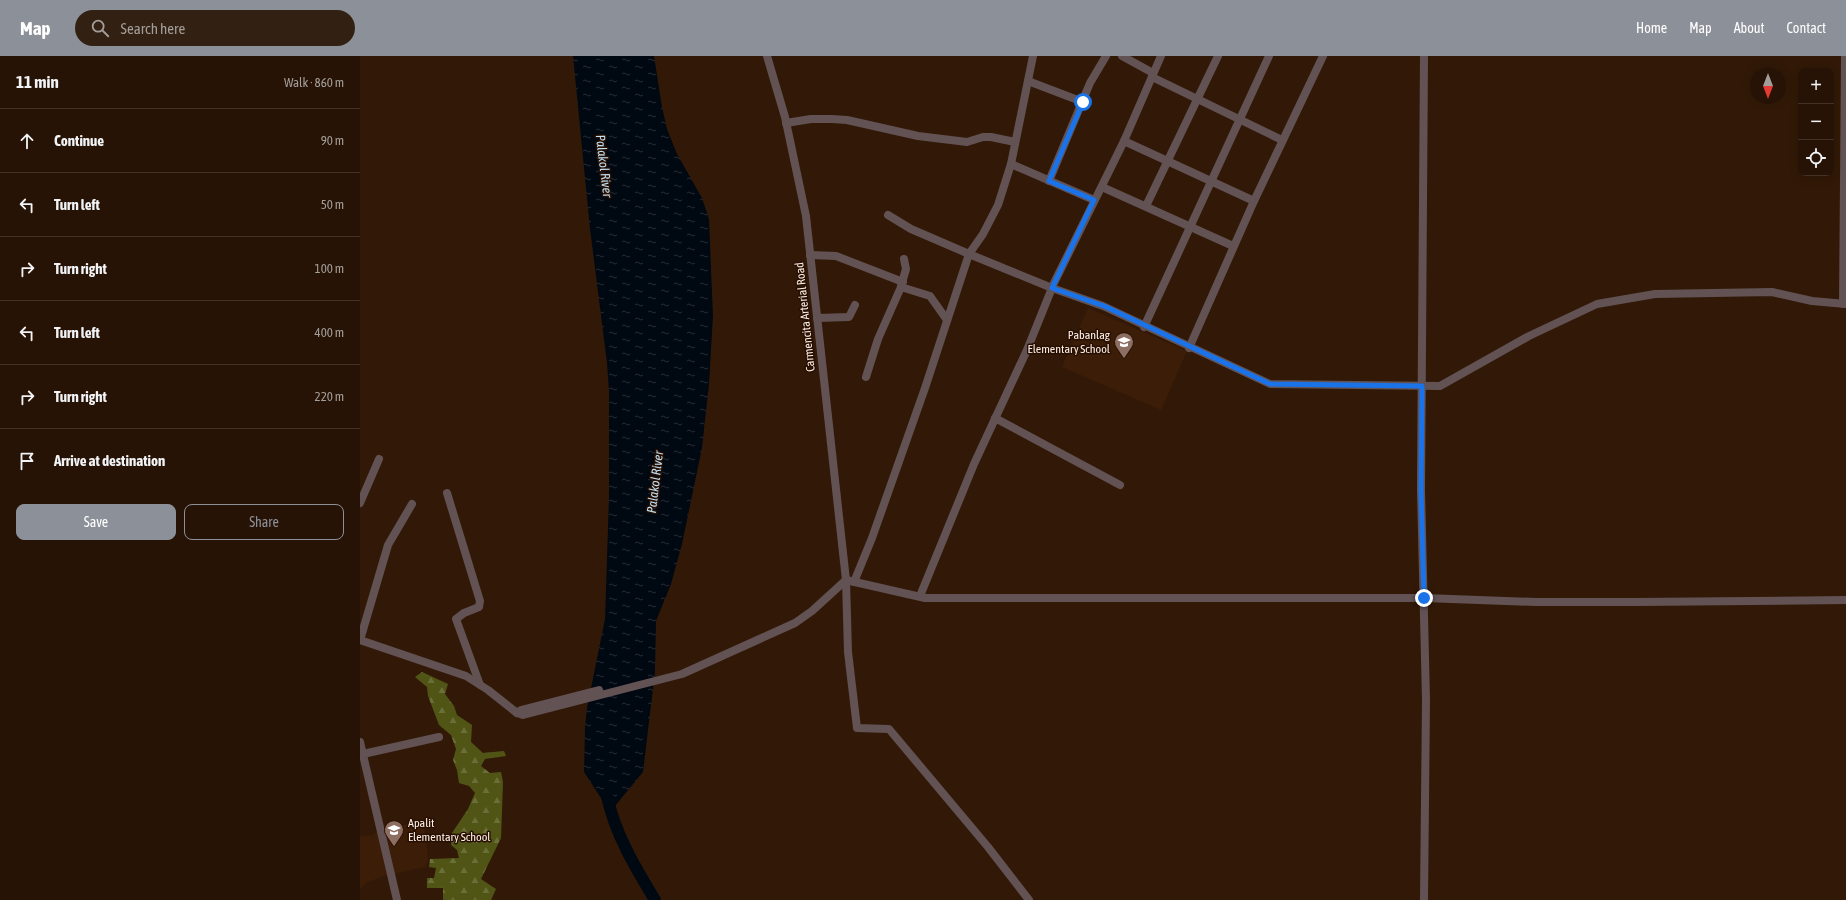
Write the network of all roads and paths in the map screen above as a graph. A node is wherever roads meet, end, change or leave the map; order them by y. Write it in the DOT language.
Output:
graph roads {
  1 [pos="767,56"];
  2 [pos="1033,56"];
  3 [pos="1106,56"];
  4 [pos="1122,56"];
  5 [pos="1161,56"];
  6 [pos="1218,56"];
  7 [pos="1269,56"];
  8 [pos="1323,56"];
  9 [pos="1424,56"];
  10 [pos="1845,56"];
  11 [pos="1153,75"];
  12 [pos="1028,81"];
  13 [pos="1198,98"];
  14 [pos="1083,102"];
  15 [pos="1240,120"];
  16 [pos="786,123"];
  17 [pos="1282,140"];
  18 [pos="1015,142"];
  19 [pos="1124,142"];
  20 [pos="1167,162"];
  21 [pos="1011,164"];
  22 [pos="1049,181"];
  23 [pos="1211,182"];
  24 [pos="1102,187"];
  25 [pos="1094,200"];
  26 [pos="1254,201"];
  27 [pos="1146,206"];
  28 [pos="888,215"];
  29 [pos="1191,226"];
  30 [pos="1233,246"];
  31 [pos="969,254"];
  32 [pos="810,255"];
  33 [pos="904,259"];
  34 [pos="902,284"];
  35 [pos="1052,288"];
  36 [pos="1845,304"];
  37 [pos="855,305"];
  38 [pos="817,318"];
  39 [pos="947,320"];
  40 [pos="1144,326"];
  41 [pos="1189,348"];
  42 [pos="866,377"];
  43 [pos="1422,386"];
  44 [pos="995,418"];
  45 [pos="379,459"];
  46 [pos="1120,484"];
  47 [pos="447,493"];
  48 [pos="360,503"];
  49 [pos="412,504"];
  50 [pos="850,581"];
  51 [pos="920,596"];
  52 [pos="1424,598"];
  53 [pos="1846,600"];
  54 [pos="360,640"];
  55 [pos="480,685"];
  56 [pos="439,737"];
  57 [pos="360,742"];
  58 [pos="363,754"];
  59 [pos="397,900"];
  60 [pos="1029,900"];
  61 [pos="1424,900"];
  1 -- 16 [label="street, Carmencita Arterial Road"];
  2 -- 12 [label="street"];
  3 -- 14 [label="street"];
  4 -- 11 [label="street"];
  5 -- 11 [label="street"];
  6 -- 13 [label="street"];
  7 -- 15 [label="street"];
  8 -- 17 [label="street"];
  9 -- 43 [label="street"];
  10 -- 36 [label="street"];
  11 -- 13 [label="street"];
  11 -- 19 [label="street"];
  12 -- 14 [label="street"];
  12 -- 18 [label="street"];
  13 -- 15 [label="street"];
  13 -- 20 [label="street"];
  14 -- 22 [label="street"];
  15 -- 17 [label="street"];
  15 -- 23 [label="street"];
  16 -- 18 [label="street"];
  16 -- 32 [label="street, Carmencita Arterial Road"];
  17 -- 26 [label="street"];
  18 -- 21 [label="street"];
  19 -- 20 [label="street"];
  19 -- 24 [label="street"];
  20 -- 23 [label="street"];
  20 -- 27 [label="street"];
  21 -- 22 [label="street"];
  21 -- 31 [label="street"];
  22 -- 25 [label="street"];
  23 -- 26 [label="street"];
  23 -- 29 [label="street"];
  24 -- 25 [label="street"];
  24 -- 27 [label="street"];
  25 -- 35 [label="street"];
  26 -- 30 [label="street"];
  27 -- 29 [label="street"];
  28 -- 31 [label="street"];
  29 -- 30 [label="street"];
  29 -- 40 [label="street"];
  30 -- 41 [label="street"];
  31 -- 35 [label="street"];
  31 -- 39 [label="street"];
  32 -- 34 [label="street"];
  32 -- 38 [label="street, Carmencita Arterial Road"];
  33 -- 34 [label="street"];
  34 -- 39 [label="street"];
  34 -- 42 [label="street"];
  35 -- 40 [label="street"];
  35 -- 44 [label="street"];
  36 -- 43 [label="street"];
  37 -- 38 [label="street"];
  38 -- 50 [label="street, Carmencita Arterial Road"];
  39 -- 50 [label="street"];
  40 -- 41 [label="street"];
  41 -- 43 [label="street"];
  43 -- 52 [label="street"];
  44 -- 46 [label="street"];
  44 -- 51 [label="street"];
  45 -- 48 [label="street"];
  47 -- 55 [label="street"];
  49 -- 54 [label="street"];
  50 -- 51 [label="street"];
  50 -- 55 [label="street"];
  50 -- 60 [label="street, Carmencita Arterial Road"];
  51 -- 52 [label="street"];
  52 -- 53 [label="street"];
  52 -- 61 [label="street"];
  54 -- 55 [label="street"];
  56 -- 58 [label="street"];
  57 -- 58 [label="street"];
  58 -- 59 [label="street"];
}
